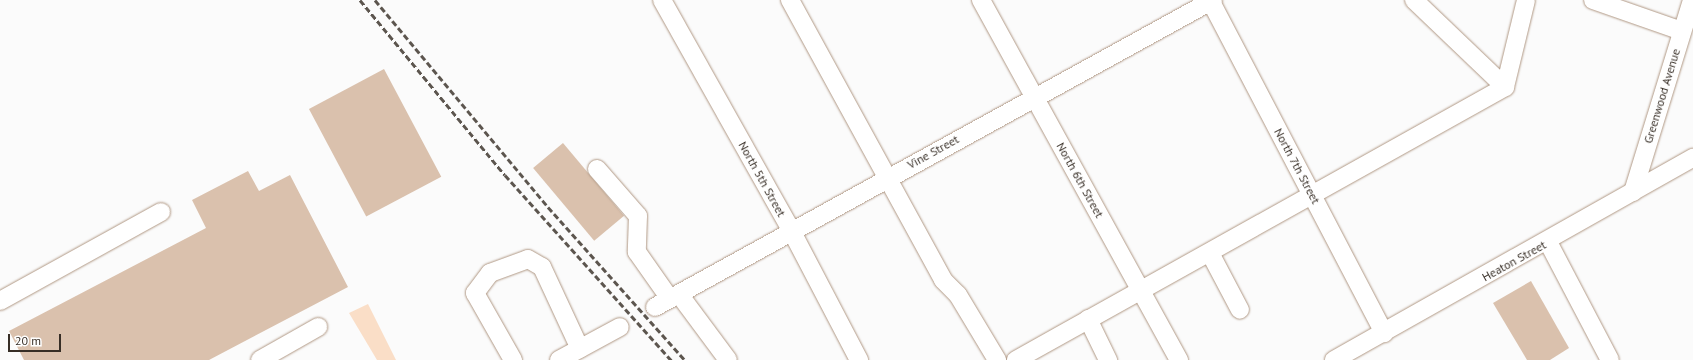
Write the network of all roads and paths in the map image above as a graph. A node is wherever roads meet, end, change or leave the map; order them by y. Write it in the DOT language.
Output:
graph roads {
  1 [pos="662,0"];
  2 [pos="790,0"];
  3 [pos="981,0"];
  4 [pos="1211,0"];
  5 [pos="1414,0"];
  6 [pos="1526,0"];
  7 [pos="1593,0"];
  8 [pos="1692,0"];
  9 [pos="1682,31"];
  10 [pos="1505,87"];
  11 [pos="1035,96"];
  12 [pos="1693,158"];
  13 [pos="597,169"];
  14 [pos="885,178"];
  15 [pos="1633,192"];
  16 [pos="1312,194"];
  17 [pos="161,212"];
  18 [pos="791,230"];
  19 [pos="1548,242"];
  20 [pos="1210,253"];
  21 [pos="1140,290"];
  22 [pos="668,300"];
  23 [pos="0,301"];
  24 [pos="1240,310"];
  25 [pos="1088,319"];
  26 [pos="318,327"];
  27 [pos="620,327"];
  28 [pos="1384,333"];
  29 [pos="580,349"];
  30 [pos="260,360"];
  31 [pos="513,360"];
  32 [pos="559,360"];
  33 [pos="728,360"];
  34 [pos="859,360"];
  35 [pos="997,360"];
  36 [pos="1016,360"];
  37 [pos="1108,360"];
  38 [pos="1178,360"];
  39 [pos="1334,360"];
  40 [pos="1610,360"];
  1 -- 18 [label="street, North 5th Street"];
  2 -- 14 [label="street"];
  3 -- 11 [label="street, North 6th Street"];
  4 -- 11 [label="street, Vine Street"];
  4 -- 16 [label="street, North 7th Street"];
  5 -- 10 [label="street"];
  6 -- 10 [label="street"];
  7 -- 9 [label="street"];
  8 -- 9 [label="street, Greenwood Avenue"];
  9 -- 15 [label="street, Greenwood Avenue"];
  10 -- 16 [label="street"];
  11 -- 14 [label="street, Vine Street"];
  11 -- 21 [label="street, North 6th Street"];
  12 -- 15 [label="street, Heaton Street"];
  13 -- 22 [label="street"];
  14 -- 18 [label="street, Vine Street"];
  14 -- 35 [label="street"];
  15 -- 19 [label="street, Heaton Street"];
  16 -- 20 [label="street"];
  16 -- 28 [label="street, North 7th Street"];
  17 -- 23 [label="street"];
  18 -- 22 [label="street, Vine Street"];
  18 -- 34 [label="street, North 5th Street"];
  19 -- 28 [label="street, Heaton Street"];
  19 -- 40 [label="street"];
  20 -- 21 [label="street"];
  20 -- 24 [label="street"];
  21 -- 25 [label="street"];
  21 -- 38 [label="street, North 6th Street"];
  22 -- 33 [label="street"];
  25 -- 36 [label="street"];
  25 -- 37 [label="street"];
  26 -- 30 [label="street"];
  27 -- 29 [label="street"];
  28 -- 39 [label="street, Heaton Street"];
  29 -- 31 [label="street"];
  29 -- 32 [label="street"];
}
